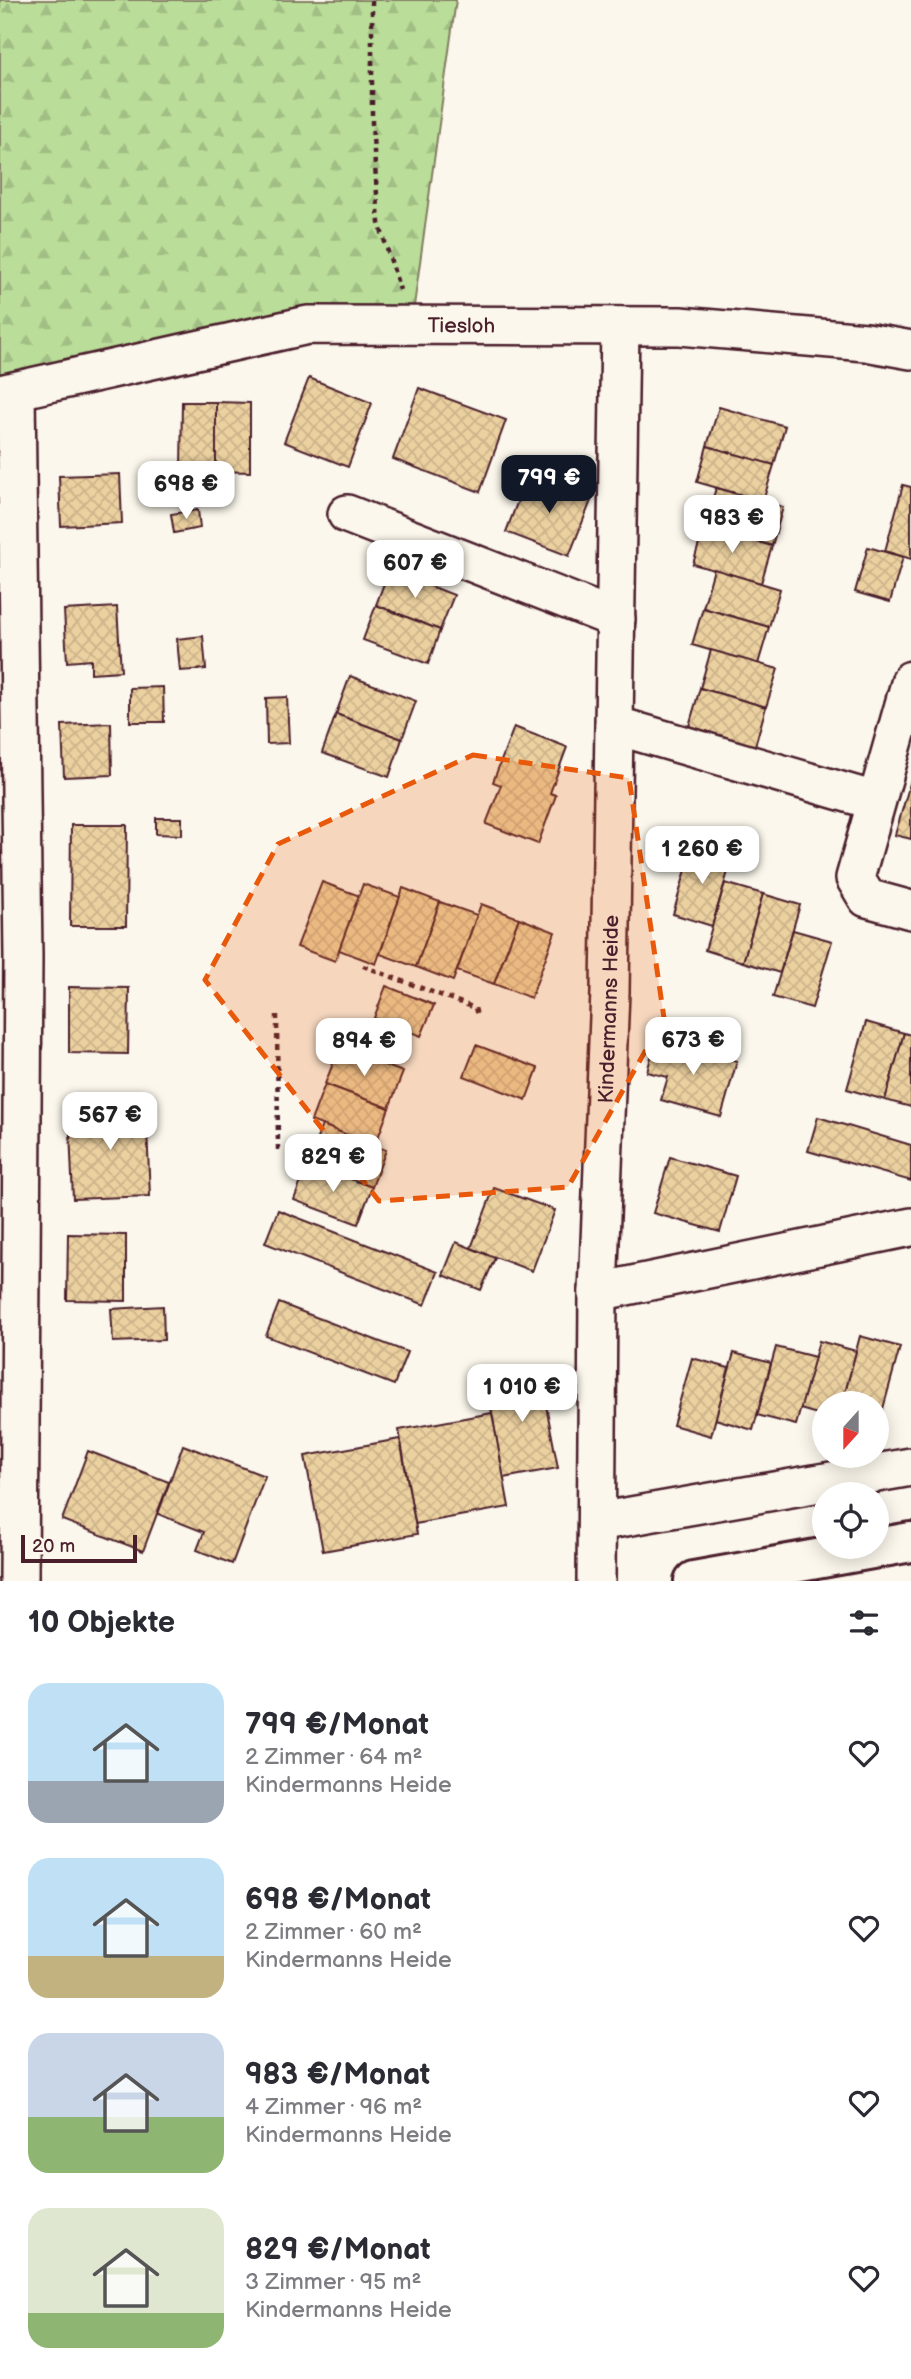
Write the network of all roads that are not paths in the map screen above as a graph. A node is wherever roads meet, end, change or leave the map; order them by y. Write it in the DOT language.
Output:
graph roads {
  1 [pos="620,326"];
  2 [pos="911,350"];
  3 [pos="8,392"];
  4 [pos="347,514"];
  5 [pos="616,619"];
  6 [pos="911,680"];
  7 [pos="614,725"];
  8 [pos="875,801"];
  9 [pos="911,910"];
  10 [pos="911,1227"];
  11 [pos="598,1292"];
  12 [pos="911,1467"];
  13 [pos="597,1522"];
  14 [pos="911,1542"];
  15 [pos="19,1581"];
  16 [pos="596,1581"];
  17 [pos="694,1581"];
  1 -- 2 [label="street, Tiesloh"];
  1 -- 3 [label="street, Tiesloh"];
  1 -- 5 [label="street, Kindermanns Heide"];
  3 -- 15 [label="street"];
  4 -- 5 [label="street"];
  5 -- 7 [label="street, Kindermanns Heide"];
  6 -- 8 [label="street"];
  7 -- 8 [label="street"];
  7 -- 11 [label="street, Kindermanns Heide"];
  8 -- 9 [label="street"];
  10 -- 11 [label="street"];
  11 -- 13 [label="street, Kindermanns Heide"];
  12 -- 13 [label="street"];
  13 -- 16 [label="street, Kindermanns Heide"];
  14 -- 17 [label="street"];
}
